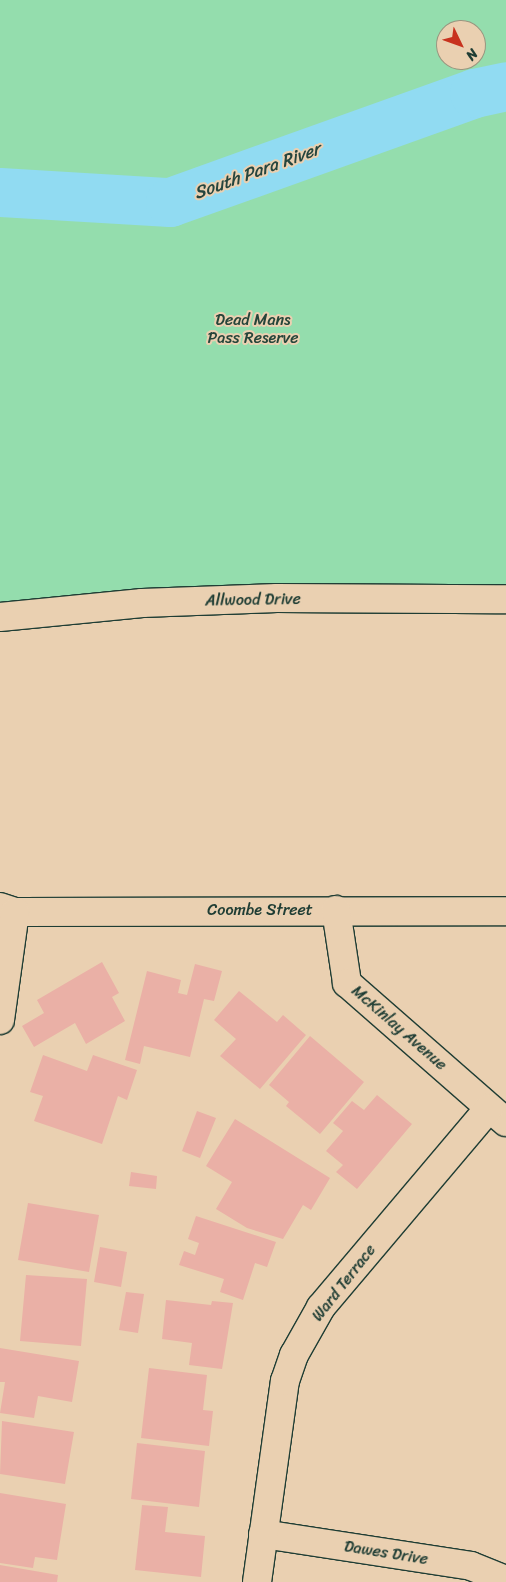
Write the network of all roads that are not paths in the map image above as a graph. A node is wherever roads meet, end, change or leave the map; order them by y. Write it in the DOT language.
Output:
graph roads {
  1 [pos="506,599"];
  2 [pos="0,617"];
  3 [pos="8,909"];
  4 [pos="336,910"];
  5 [pos="506,911"];
  6 [pos="0,1020"];
  7 [pos="498,1115"];
  8 [pos="263,1534"];
  9 [pos="506,1580"];
  10 [pos="258,1582"];
  1 -- 2 [label="street, Allwood Drive"];
  3 -- 4 [label="street, Coombe Street"];
  3 -- 6 [label="street"];
  4 -- 5 [label="street, Coombe Street"];
  4 -- 7 [label="street, McKinlay Avenue"];
  7 -- 8 [label="street, Ward Terrace"];
  8 -- 9 [label="street, Dawes Drive"];
  8 -- 10 [label="street, Ward Terrace"];
}
